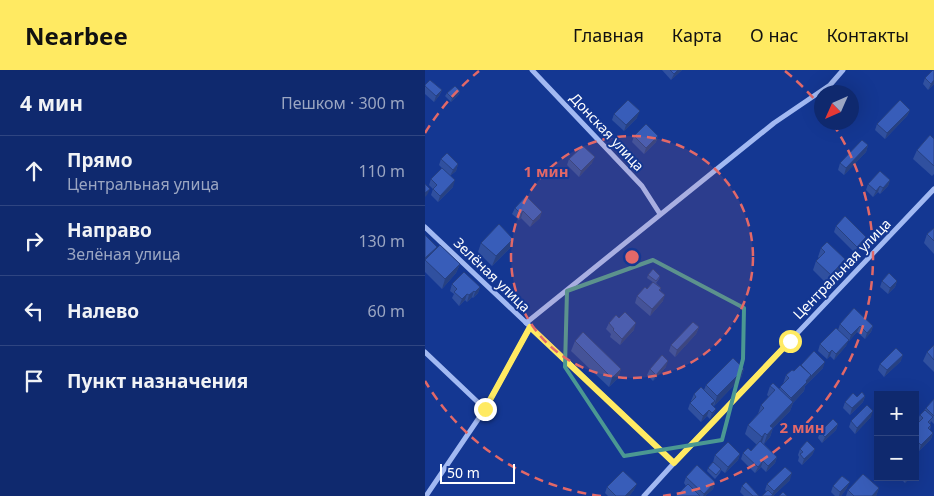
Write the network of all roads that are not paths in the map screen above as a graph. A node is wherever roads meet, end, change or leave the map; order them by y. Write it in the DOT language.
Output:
graph roads {
  1 [pos="532,70"];
  2 [pos="843,70"];
  3 [pos="934,189"];
  4 [pos="660,214"];
  5 [pos="425,227"];
  6 [pos="528,325"];
  7 [pos="425,352"];
  8 [pos="485,409"];
  9 [pos="674,463"];
  10 [pos="426,496"];
  11 [pos="645,496"];
  1 -- 4 [label="street, Донская улица"];
  2 -- 4 [label="street"];
  3 -- 9 [label="street, Центральная улица"];
  4 -- 6 [label="street"];
  5 -- 6 [label="street, Зелёная улица"];
  6 -- 8 [label="street"];
  6 -- 9 [label="street, Зелёная улица"];
  7 -- 8 [label="street"];
  8 -- 10 [label="street"];
  9 -- 11 [label="street, Центральная улица"];
}
